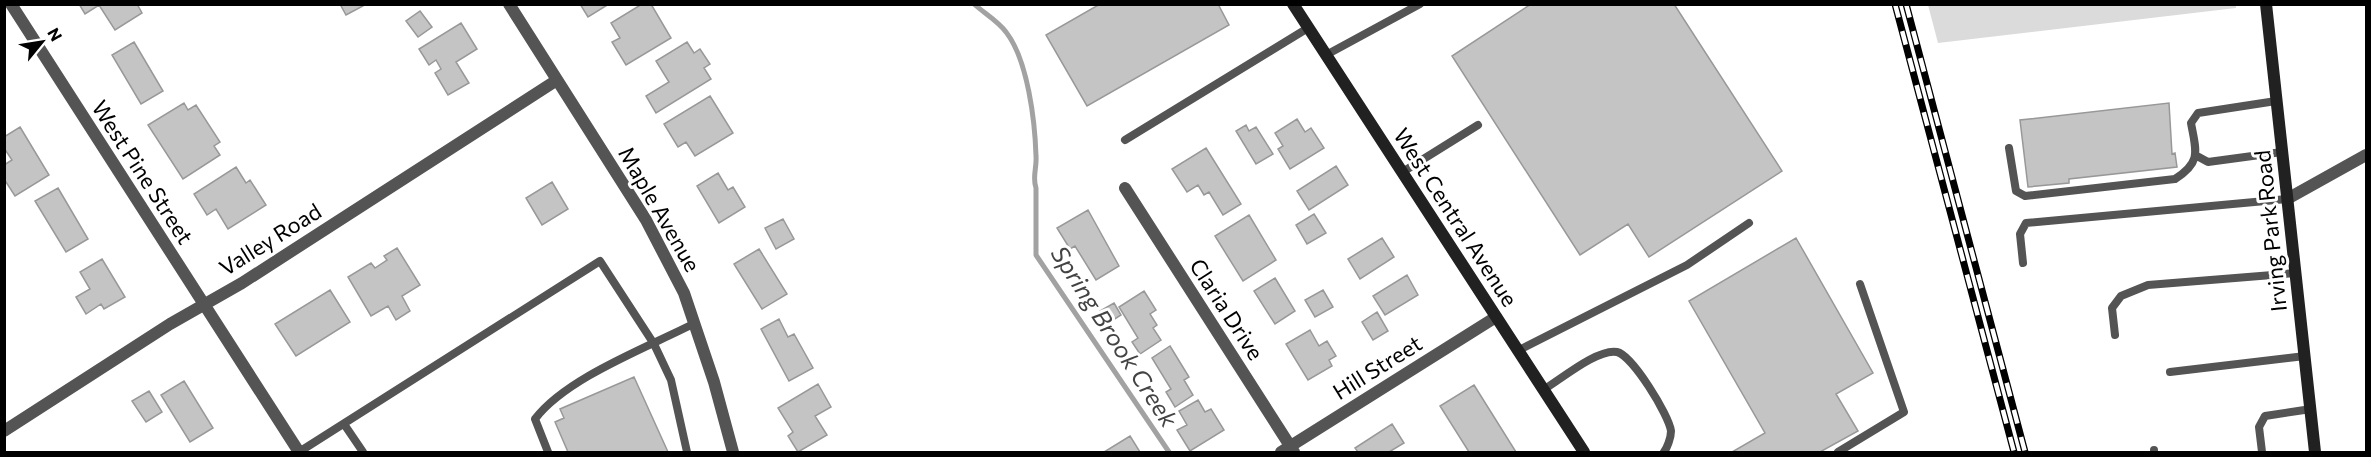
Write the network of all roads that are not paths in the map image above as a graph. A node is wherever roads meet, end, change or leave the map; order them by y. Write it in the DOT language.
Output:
graph roads {
  1 [pos="11,4"];
  2 [pos="509,4"];
  3 [pos="1293,4"];
  4 [pos="1420,4"];
  5 [pos="2266,4"];
  6 [pos="1308,28"];
  7 [pos="1326,55"];
  8 [pos="557,80"];
  9 [pos="2276,101"];
  10 [pos="1478,125"];
  11 [pos="1125,140"];
  12 [pos="2009,148"];
  13 [pos="2282,152"];
  14 [pos="2367,155"];
  15 [pos="2197,156"];
  16 [pos="1401,173"];
  17 [pos="1125,188"];
  18 [pos="2287,199"];
  19 [pos="1749,223"];
  20 [pos="2023,263"];
  21 [pos="2296,273"];
  22 [pos="1860,284"];
  23 [pos="204,305"];
  24 [pos="1496,317"];
  25 [pos="693,324"];
  26 [pos="2115,335"];
  27 [pos="654,344"];
  28 [pos="1517,351"];
  29 [pos="2305,356"];
  30 [pos="2170,372"];
  31 [pos="1543,390"];
  32 [pos="2311,410"];
  33 [pos="344,424"];
  34 [pos="4,431"];
  35 [pos="1288,451"];
  36 [pos="299,453"];
  37 [pos="363,453"];
  38 [pos="548,453"];
  39 [pos="687,453"];
  40 [pos="733,453"];
  41 [pos="1584,453"];
  42 [pos="1664,453"];
  43 [pos="1838,453"];
  44 [pos="2262,453"];
  45 [pos="2316,453"];
  1 -- 23 [label="street, West Pine Street"];
  2 -- 8 [label="street, Maple Avenue"];
  3 -- 6 [label="street, West Central Avenue"];
  4 -- 7 [label="lane"];
  5 -- 9 [label="street, Irving Park Road"];
  6 -- 7 [label="street, West Central Avenue"];
  6 -- 11 [label="lane"];
  7 -- 16 [label="street, West Central Avenue"];
  8 -- 23 [label="street, Valley Road"];
  8 -- 25 [label="street, Maple Avenue"];
  9 -- 13 [label="street, Irving Park Road"];
  9 -- 15 [label="lane"];
  10 -- 16 [label="lane"];
  12 -- 15 [label="lane"];
  13 -- 15 [label="lane"];
  13 -- 18 [label="street, Irving Park Road"];
  14 -- 18 [label="street"];
  16 -- 24 [label="street, West Central Avenue"];
  17 -- 35 [label="street, Claria Drive"];
  18 -- 20 [label="lane"];
  18 -- 21 [label="street, Irving Park Road"];
  19 -- 28 [label="lane"];
  21 -- 26 [label="lane"];
  21 -- 29 [label="street, Irving Park Road"];
  22 -- 43 [label="lane"];
  23 -- 34 [label="street, Valley Road"];
  23 -- 36 [label="street, West Pine Street"];
  24 -- 28 [label="street, West Central Avenue"];
  24 -- 35 [label="street, Hill Street"];
  25 -- 27 [label="lane"];
  25 -- 40 [label="street, Maple Avenue"];
  27 -- 33 [label="lane"];
  27 -- 38 [label="lane"];
  27 -- 39 [label="lane"];
  28 -- 31 [label="street, West Central Avenue"];
  29 -- 30 [label="lane"];
  29 -- 32 [label="street, Irving Park Road"];
  31 -- 41 [label="street, West Central Avenue"];
  31 -- 42 [label="lane"];
  32 -- 44 [label="lane"];
  32 -- 45 [label="street, Irving Park Road"];
  33 -- 36 [label="lane"];
  33 -- 37 [label="lane"];
}
